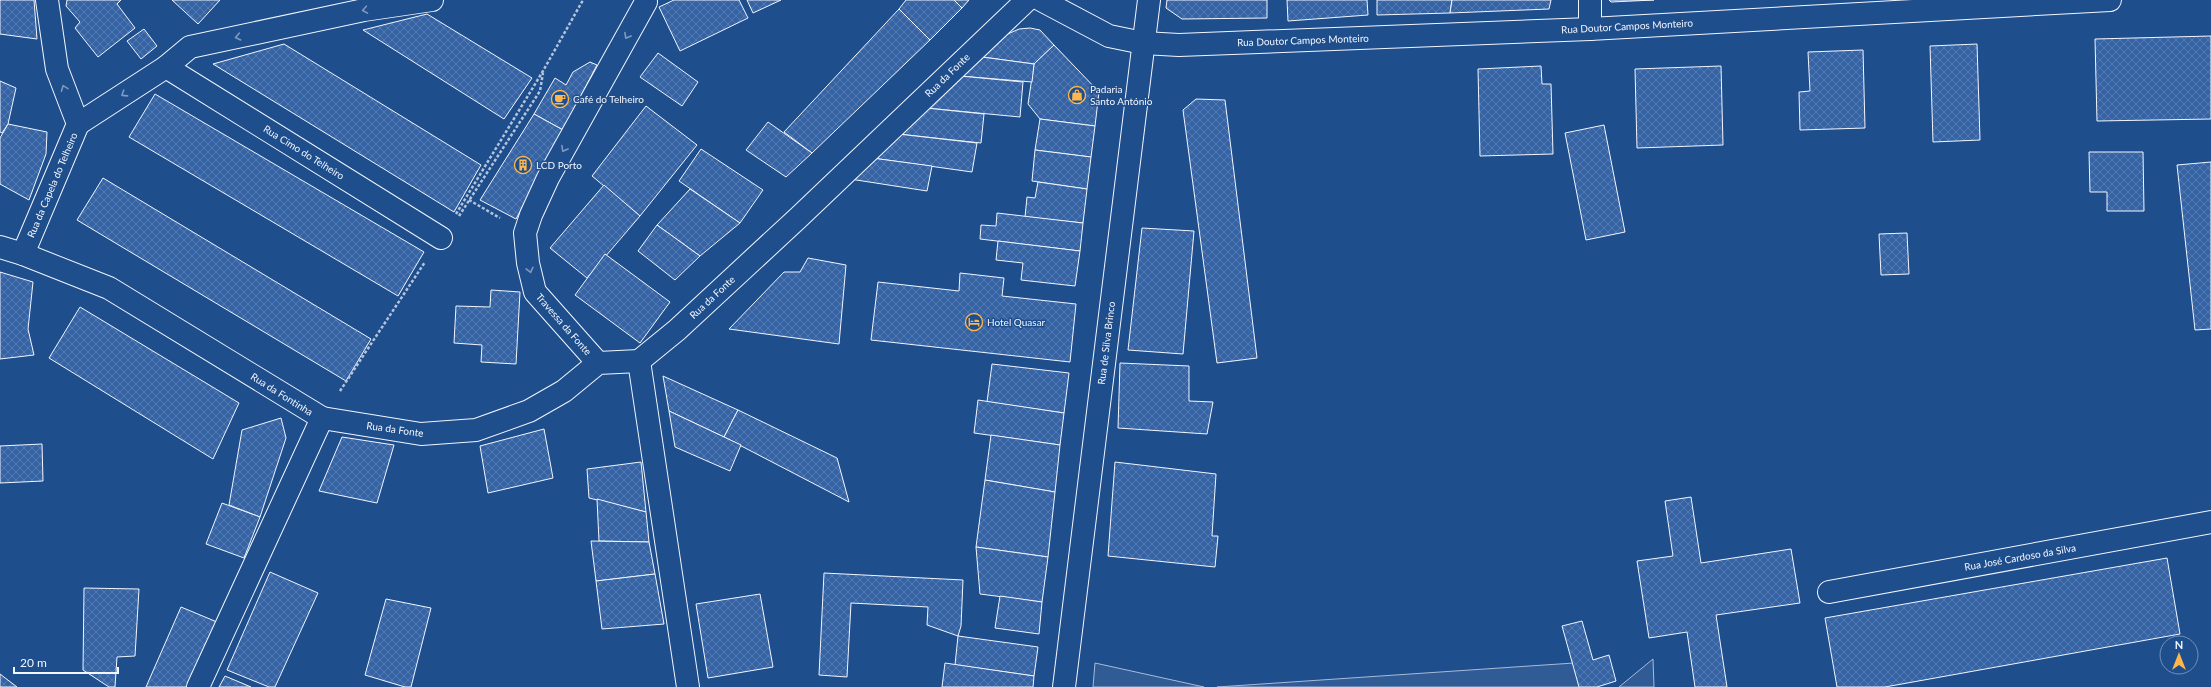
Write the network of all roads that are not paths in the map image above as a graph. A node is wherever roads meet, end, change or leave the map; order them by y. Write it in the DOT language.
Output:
graph roads {
  1 [pos="47,0"];
  2 [pos="432,0"];
  3 [pos="1027,0"];
  4 [pos="1041,0"];
  5 [pos="1149,0"];
  6 [pos="1590,0"];
  7 [pos="2110,0"];
  8 [pos="645,1"];
  9 [pos="1590,29"];
  10 [pos="1143,43"];
  11 [pos="166,67"];
  12 [pos="78,124"];
  13 [pos="441,238"];
  14 [pos="0,248"];
  15 [pos="23,254"];
  16 [pos="638,361"];
  17 [pos="598,363"];
  18 [pos="322,418"];
  19 [pos="2211,522"];
  20 [pos="1829,592"];
  21 [pos="198,687"];
  22 [pos="688,687"];
  23 [pos="1064,687"];
  12 -- 1 [label="street, Rua da Capela do Telheiro, one-way"];
  2 -- 11 [label="street, one-way"];
  3 -- 16 [label="street, Rua da Fonte"];
  4 -- 10 [label="street"];
  5 -- 10 [label="street, Rua de Silva Brinco"];
  6 -- 9 [label="street"];
  7 -- 9 [label="street, Rua Doutor Campos Monteiro"];
  8 -- 17 [label="street, Travessa da Fonte, one-way"];
  9 -- 10 [label="street, Rua Doutor Campos Monteiro"];
  10 -- 23 [label="street, Rua de Silva Brinco"];
  11 -- 12 [label="street, one-way"];
  11 -- 13 [label="street, Rua Cimo do Telheiro"];
  12 -- 15 [label="street, Rua da Capela do Telheiro"];
  14 -- 15 [label="street"];
  15 -- 18 [label="street, Rua da Fontinha"];
  16 -- 17 [label="street"];
  16 -- 22 [label="street"];
  17 -- 18 [label="street, Rua da Fonte"];
  18 -- 21 [label="street, Rua da Fontinha"];
  19 -- 20 [label="street, Rua José Cardoso da Silva"];
}
